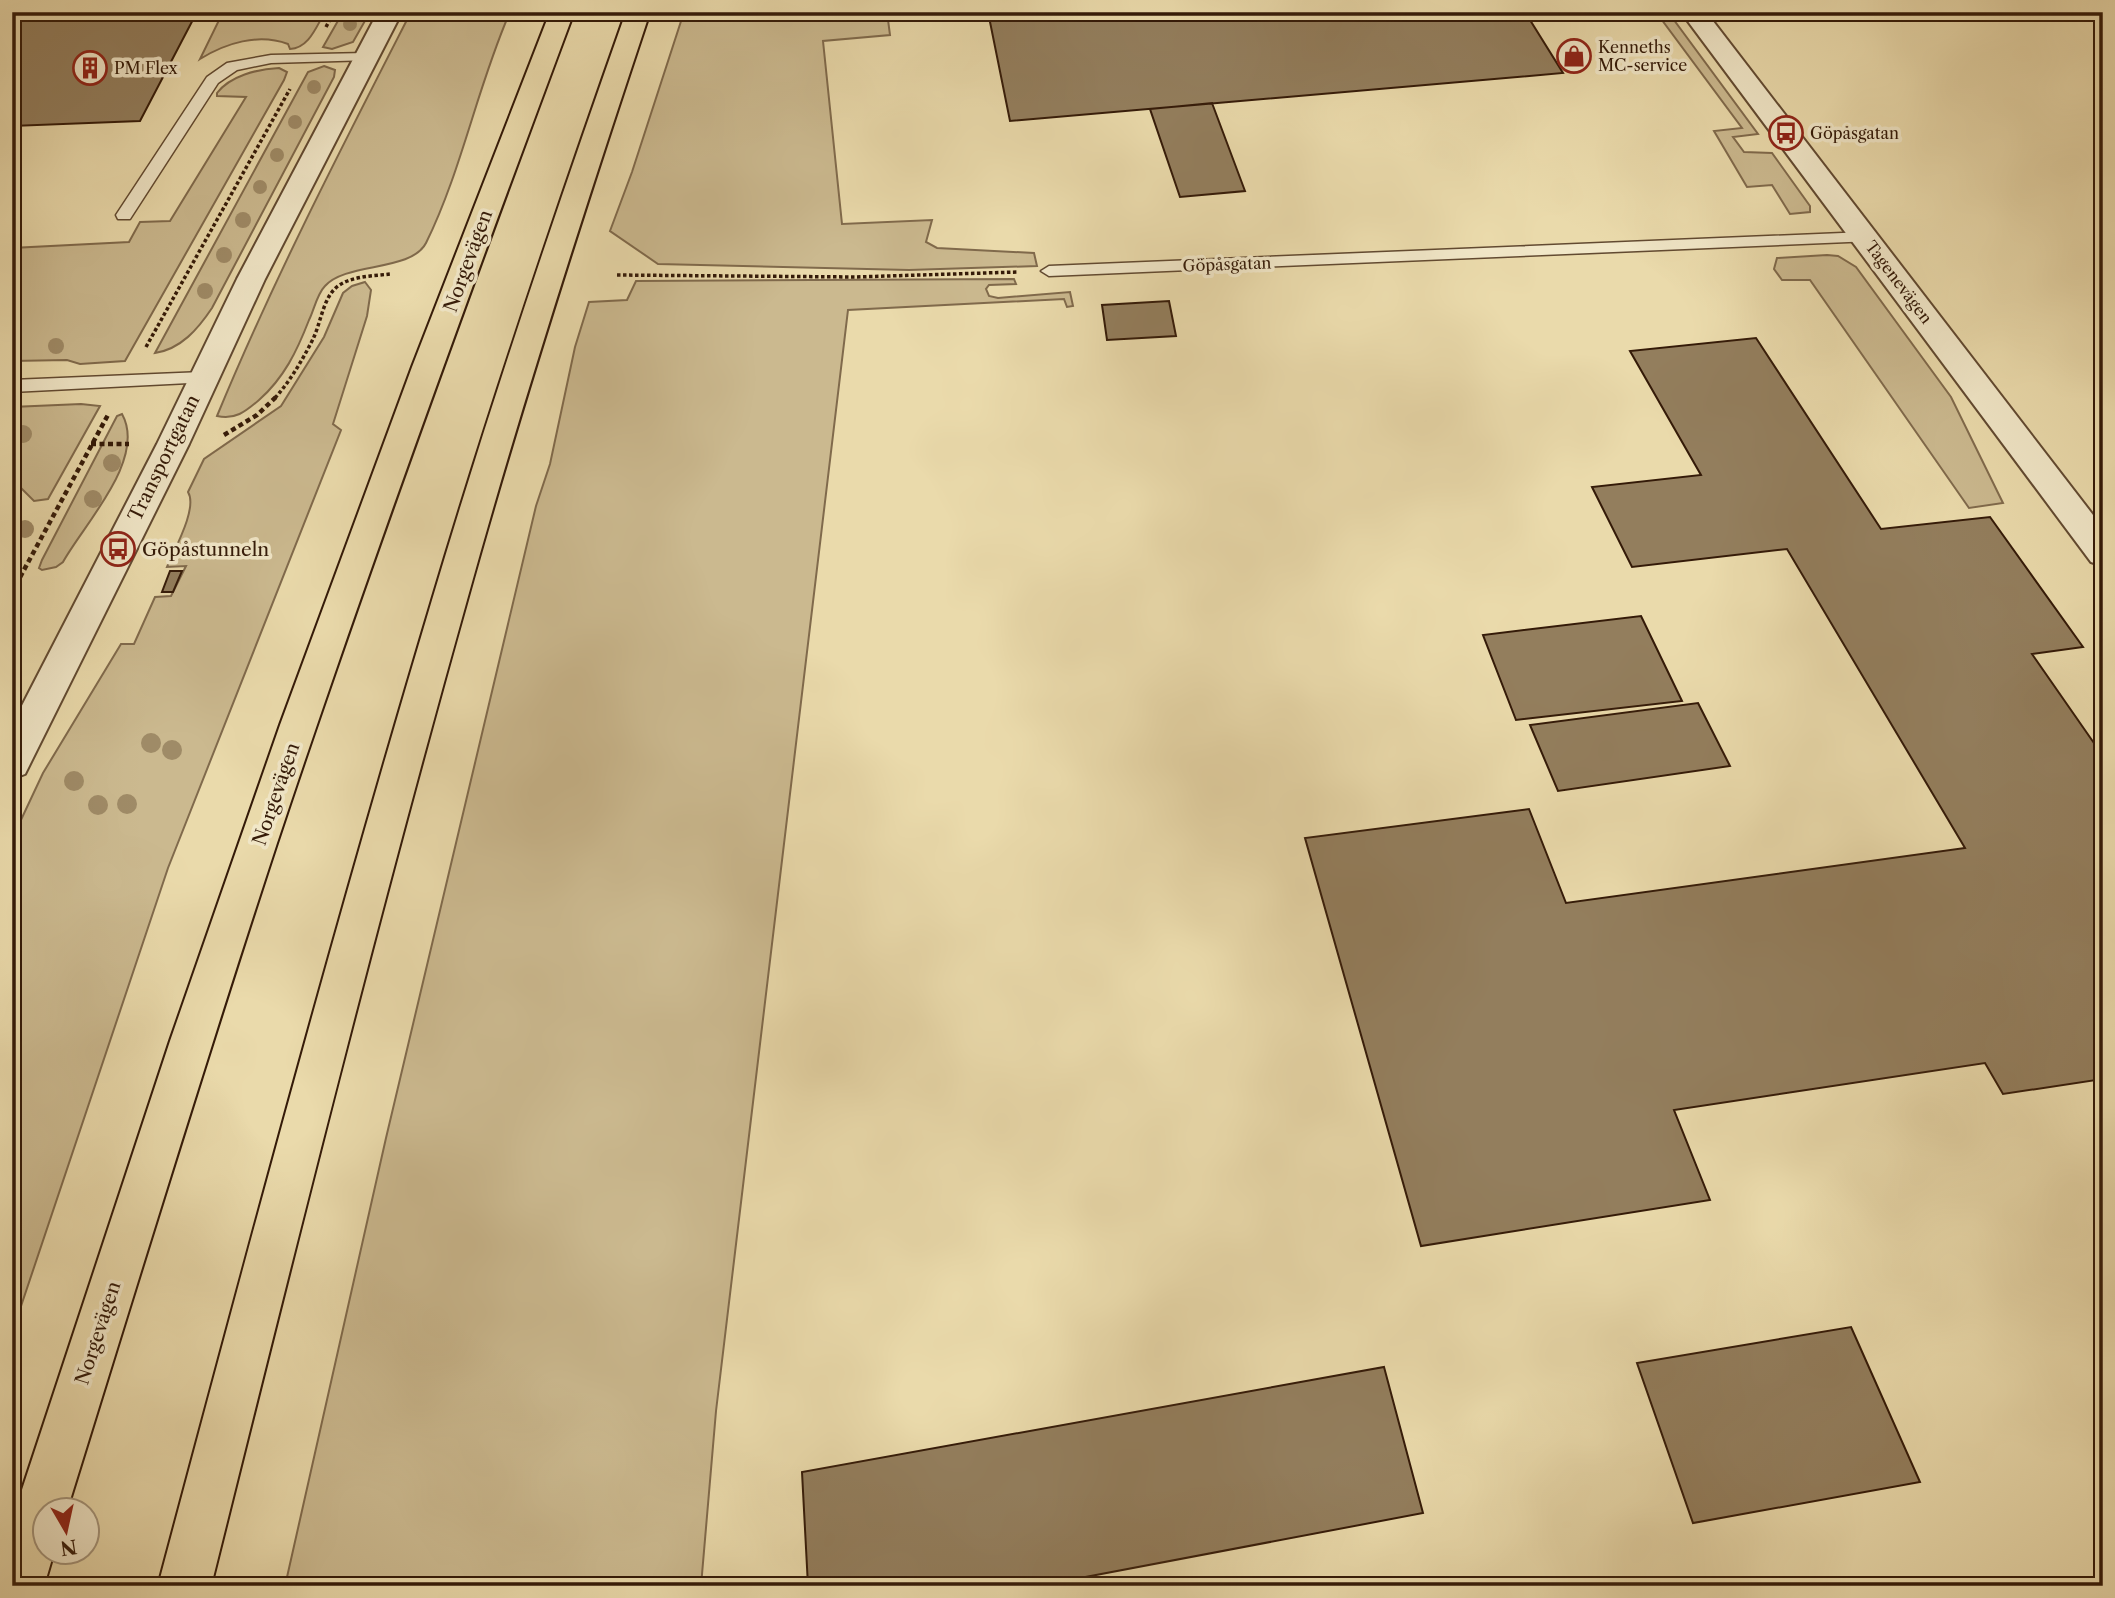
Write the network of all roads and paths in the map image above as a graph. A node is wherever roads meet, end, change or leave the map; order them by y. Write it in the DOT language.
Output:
graph roads {
  1 [pos="334,12"];
  2 [pos="390,12"];
  3 [pos="562,12"];
  4 [pos="638,12"];
  5 [pos="1693,12"];
  6 [pos="308,57"];
  7 [pos="366,57"];
  8 [pos="124,215"];
  9 [pos="1866,237"];
  10 [pos="1049,271"];
  11 [pos="390,274"];
  12 [pos="617,275"];
  13 [pos="203,378"];
  14 [pos="128,381"];
  15 [pos="12,386"];
  16 [pos="91,444"];
  17 [pos="173,444"];
  18 [pos="2103,553"];
  19 [pos="12,592"];
  20 [pos="12,763"];
  21 [pos="17,1586"];
  22 [pos="184,1586"];
  1 -- 6 [label="path"];
  2 -- 7 [label="street, Transportgatan"];
  3 -- 21 [label="highway, Norgevägen"];
  4 -- 22 [label="highway"];
  5 -- 9 [label="street, Tagenevägen"];
  6 -- 7 [label="lane"];
  6 -- 8 [label="lane"];
  6 -- 14 [label="path"];
  7 -- 13 [label="street, Transportgatan"];
  9 -- 10 [label="lane, Göpåsgatan"];
  9 -- 18 [label="street, Tagenevägen"];
  10 -- 12 [label="path"];
  11 -- 17 [label="path"];
  13 -- 14 [label="lane, Transportgatan"];
  13 -- 17 [label="street, Transportgatan"];
  14 -- 15 [label="lane, Transportgatan"];
  14 -- 16 [label="path"];
  16 -- 17 [label="path"];
  16 -- 19 [label="path"];
  17 -- 20 [label="street, Transportgatan"];
}
